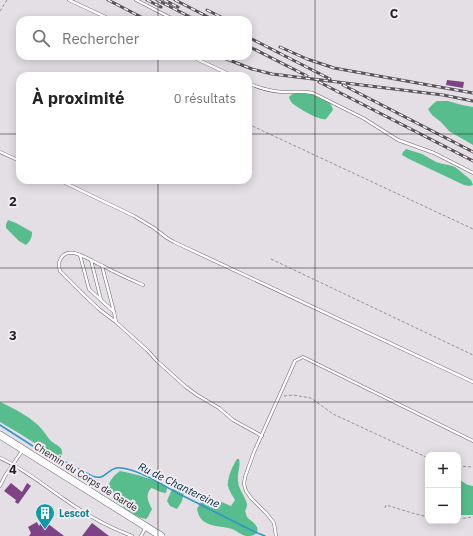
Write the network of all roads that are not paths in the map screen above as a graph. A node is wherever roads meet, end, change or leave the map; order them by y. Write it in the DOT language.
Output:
graph roads {
  1 [pos="69,0"];
  2 [pos="136,0"];
  3 [pos="103,16"];
  4 [pos="167,16"];
  5 [pos="199,60"];
  6 [pos="224,72"];
  7 [pos="252,85"];
  8 [pos="0,152"];
  9 [pos="16,160"];
  10 [pos="473,173"];
  11 [pos="67,184"];
  12 [pos="80,255"];
  13 [pos="91,260"];
  14 [pos="102,266"];
  15 [pos="143,285"];
  16 [pos="102,302"];
  17 [pos="114,312"];
  18 [pos="116,322"];
  19 [pos="473,382"];
  20 [pos="0,435"];
  21 [pos="262,436"];
  22 [pos="473,441"];
  23 [pos="23,449"];
  24 [pos="0,458"];
  25 [pos="13,464"];
  26 [pos="0,486"];
  27 [pos="146,527"];
  28 [pos="132,536"];
  29 [pos="141,536"];
  30 [pos="161,536"];
  31 [pos="276,536"];
  1 -- 3 [label="lane"];
  2 -- 4 [label="lane"];
  5 -- 6 [label="lane"];
  7 -- 10 [label="lane"];
  8 -- 9 [label="lane"];
  11 -- 19 [label="lane"];
  12 -- 13 [label="lane"];
  12 -- 16 [label="lane"];
  12 -- 18 [label="lane"];
  13 -- 14 [label="lane"];
  13 -- 16 [label="lane"];
  14 -- 15 [label="lane"];
  14 -- 17 [label="lane"];
  16 -- 17 [label="lane"];
  17 -- 18 [label="lane"];
  18 -- 21 [label="lane"];
  20 -- 23 [label="street, Chemin du Corps de Garde"];
  21 -- 22 [label="lane"];
  21 -- 31 [label="lane"];
  23 -- 25 [label="lane"];
  23 -- 27 [label="street, Chemin du Corps de Garde"];
  24 -- 25 [label="lane"];
  25 -- 26 [label="lane"];
  25 -- 28 [label="lane"];
  27 -- 29 [label="lane"];
  27 -- 30 [label="street, Chemin du Corps de Garde"];
}
